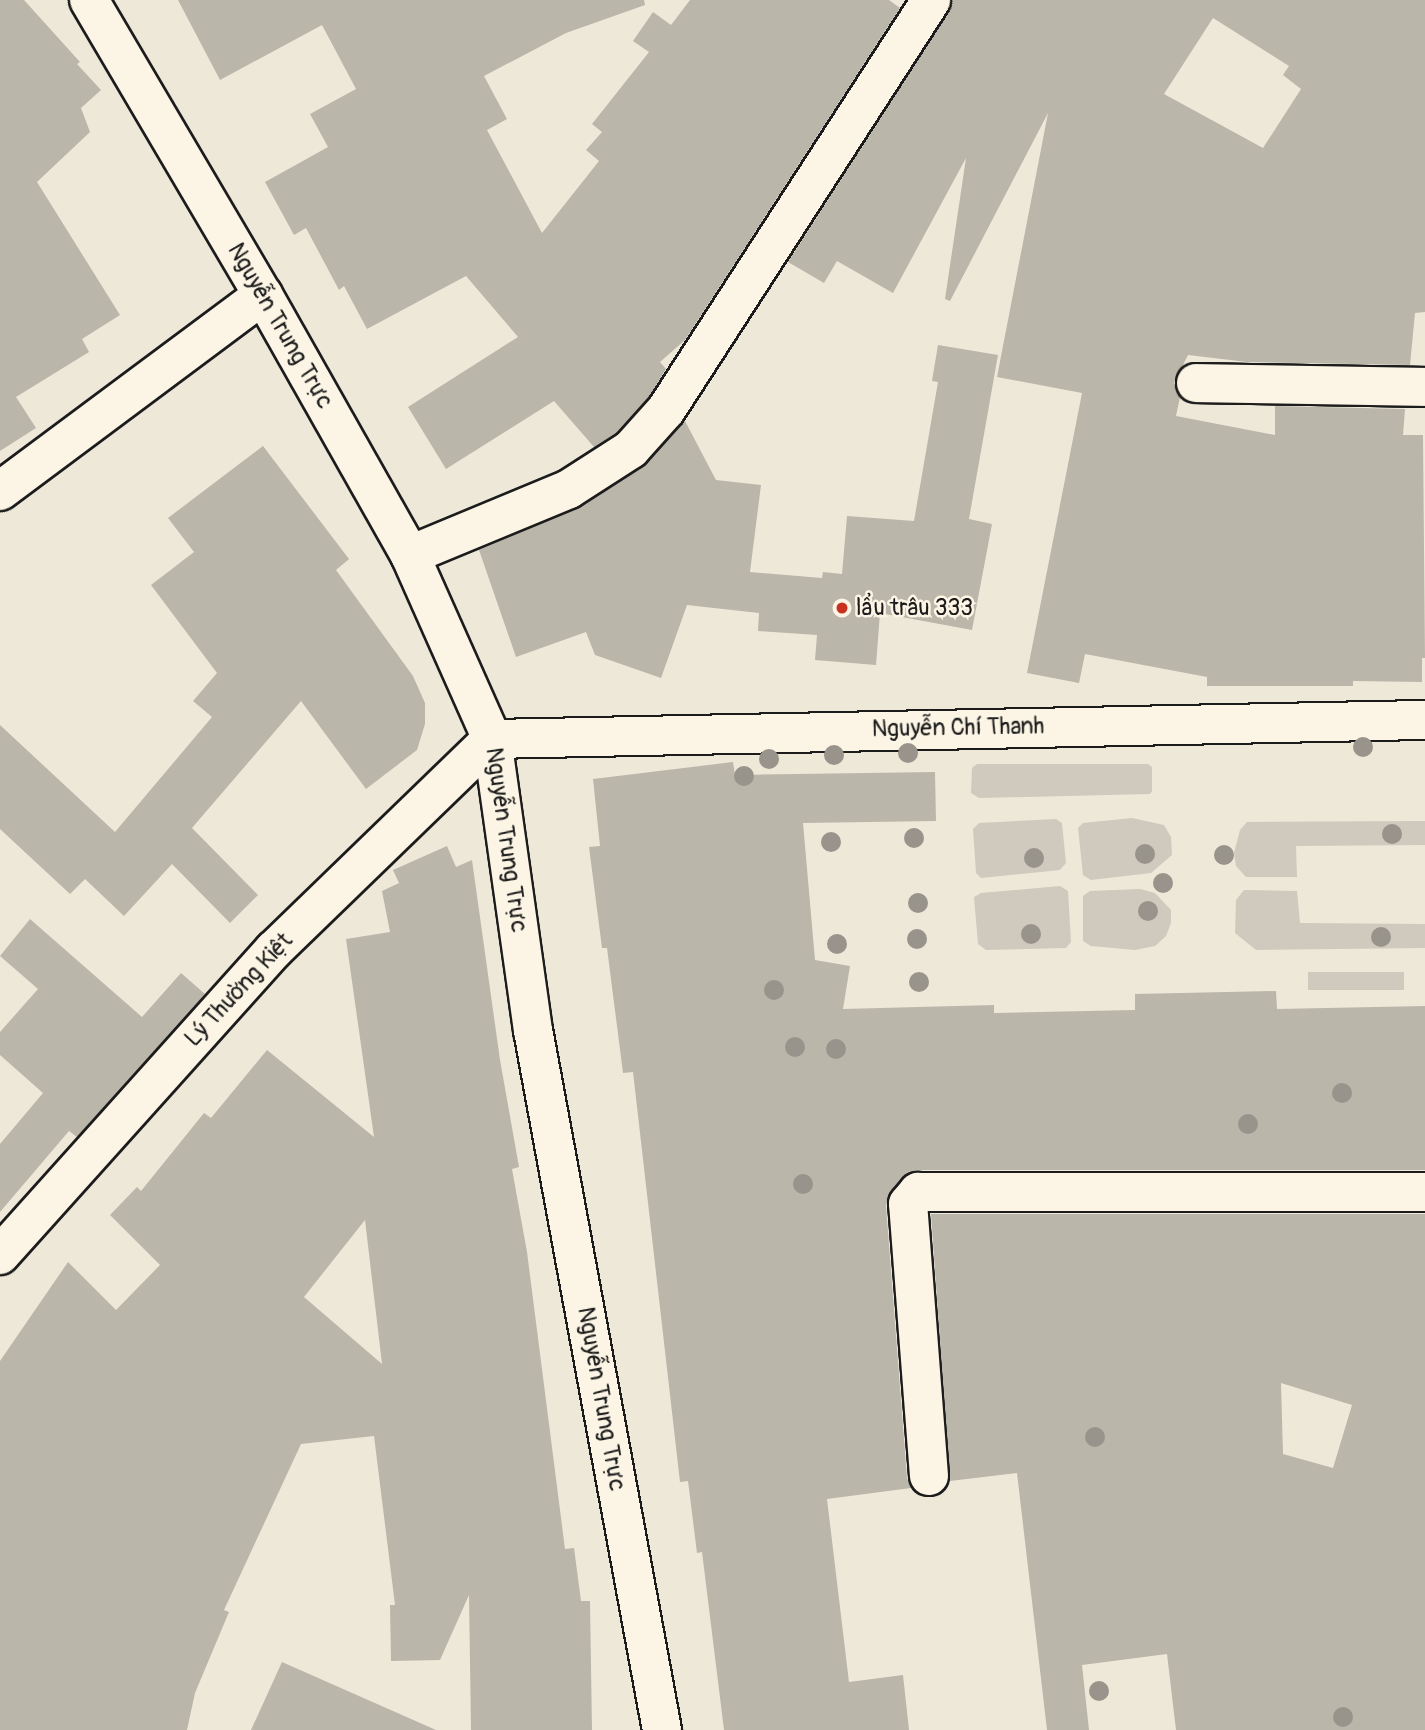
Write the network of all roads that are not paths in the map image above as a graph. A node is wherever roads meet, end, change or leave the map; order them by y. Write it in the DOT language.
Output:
graph roads {
  1 [pos="89,0"];
  2 [pos="931,0"];
  3 [pos="263,295"];
  4 [pos="1196,383"];
  5 [pos="1425,387"];
  6 [pos="0,491"];
  7 [pos="410,555"];
  8 [pos="1425,720"];
  9 [pos="492,739"];
  10 [pos="1425,1192"];
  11 [pos="0,1255"];
  12 [pos="929,1476"];
  13 [pos="662,1730"];
  1 -- 3 [label="street, Nguyễn Trung Trực"];
  2 -- 7 [label="street"];
  3 -- 6 [label="street"];
  3 -- 7 [label="street, Nguyễn Trung Trực"];
  4 -- 5 [label="street"];
  7 -- 9 [label="street, Nguyễn Trung Trực"];
  8 -- 9 [label="street, Nguyễn Chí Thanh"];
  9 -- 11 [label="street, Lý Thường Kiệt"];
  9 -- 13 [label="street, Nguyễn Trung Trực"];
  10 -- 12 [label="street"];
}
